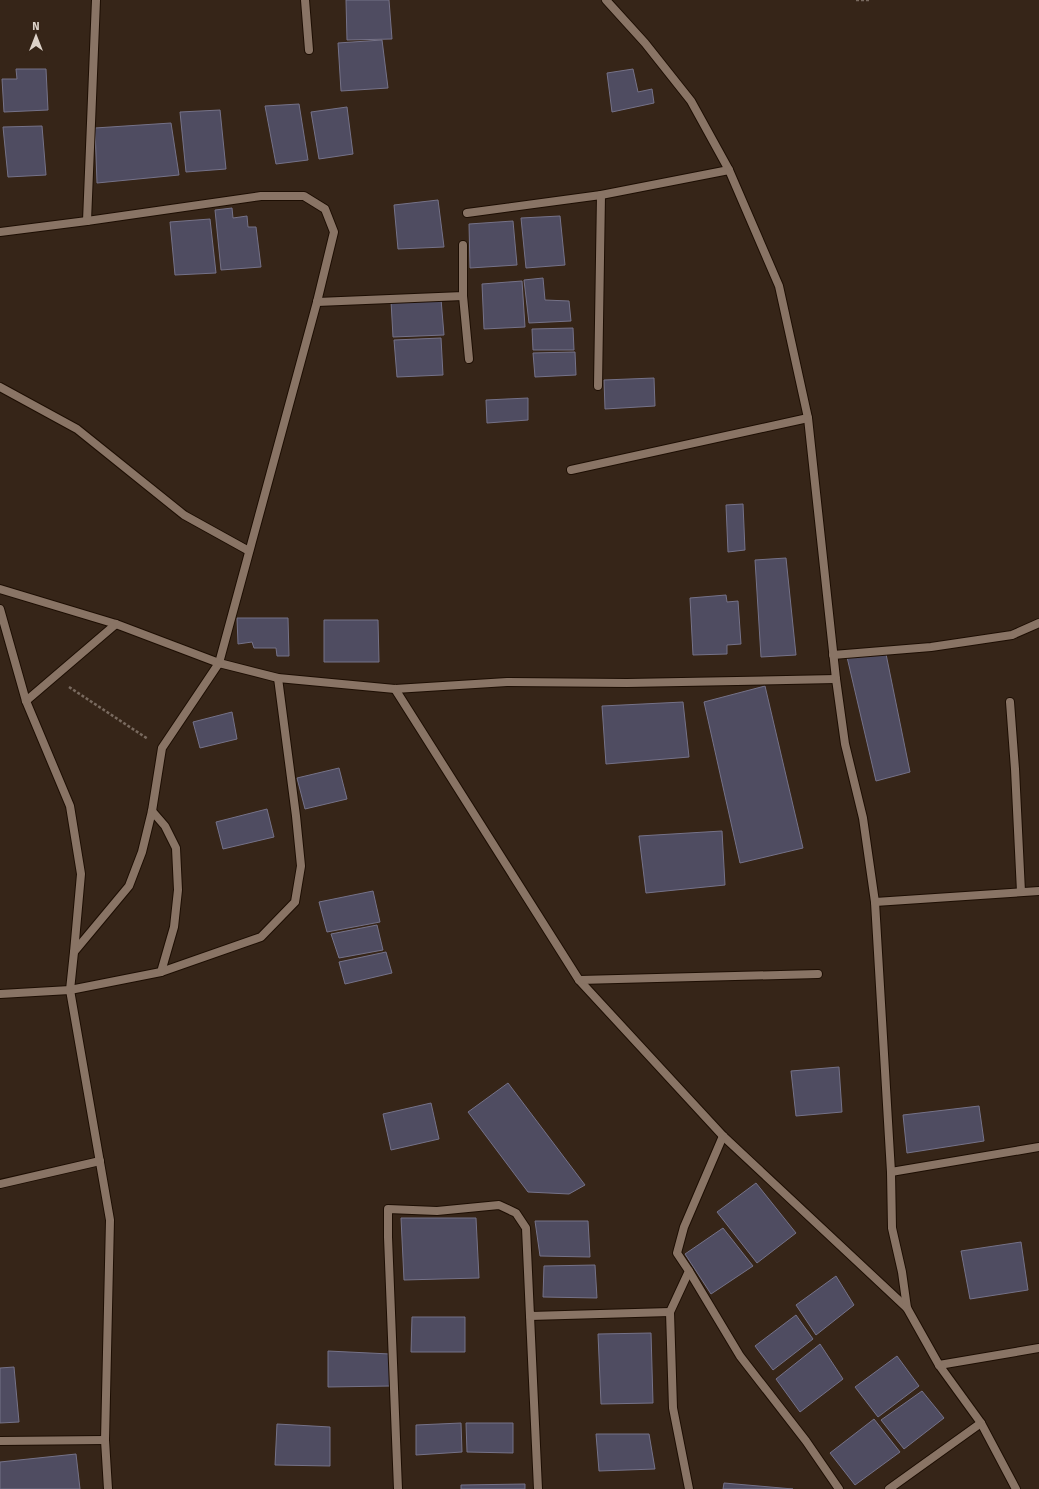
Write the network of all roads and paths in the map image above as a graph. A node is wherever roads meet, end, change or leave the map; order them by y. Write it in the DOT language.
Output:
graph roads {
  1 [pos="96,0"];
  2 [pos="305,0"];
  3 [pos="606,0"];
  4 [pos="856,0"];
  5 [pos="871,0"];
  6 [pos="309,50"];
  7 [pos="729,170"];
  8 [pos="601,195"];
  9 [pos="466,213"];
  10 [pos="87,221"];
  11 [pos="0,232"];
  12 [pos="463,245"];
  13 [pos="463,296"];
  14 [pos="317,302"];
  15 [pos="469,359"];
  16 [pos="598,386"];
  17 [pos="0,387"];
  18 [pos="808,418"];
  19 [pos="571,470"];
  20 [pos="249,551"];
  21 [pos="0,589"];
  22 [pos="0,609"];
  23 [pos="1039,623"];
  24 [pos="116,624"];
  25 [pos="833,655"];
  26 [pos="219,663"];
  27 [pos="54,677"];
  28 [pos="278,678"];
  29 [pos="836,679"];
  30 [pos="395,690"];
  31 [pos="26,701"];
  32 [pos="1010,702"];
  33 [pos="162,748"];
  34 [pos="152,811"];
  35 [pos="1039,891"];
  36 [pos="1021,892"];
  37 [pos="875,902"];
  38 [pos="74,952"];
  39 [pos="161,972"];
  40 [pos="818,974"];
  41 [pos="579,980"];
  42 [pos="70,990"];
  43 [pos="0,994"];
  44 [pos="723,1136"];
  45 [pos="1039,1147"];
  46 [pos="100,1161"];
  47 [pos="891,1172"];
  48 [pos="0,1184"];
  49 [pos="689,1271"];
  50 [pos="907,1308"];
  51 [pos="670,1312"];
  52 [pos="530,1316"];
  53 [pos="1039,1348"];
  54 [pos="939,1365"];
  55 [pos="981,1423"];
  56 [pos="105,1440"];
  57 [pos="0,1441"];
  58 [pos="108,1489"];
  59 [pos="398,1489"];
  60 [pos="538,1489"];
  61 [pos="689,1489"];
  62 [pos="839,1489"];
  63 [pos="889,1489"];
  64 [pos="1016,1489"];
  1 -- 10 [label="street"];
  2 -- 6 [label="street"];
  3 -- 7 [label="street"];
  4 -- 5 [label="path"];
  7 -- 8 [label="street"];
  7 -- 18 [label="street"];
  8 -- 9 [label="street"];
  8 -- 16 [label="street"];
  10 -- 11 [label="street"];
  10 -- 14 [label="street"];
  12 -- 13 [label="street"];
  13 -- 14 [label="street"];
  13 -- 15 [label="street"];
  14 -- 20 [label="street"];
  17 -- 20 [label="street"];
  18 -- 19 [label="street"];
  18 -- 25 [label="street"];
  20 -- 26 [label="street"];
  21 -- 24 [label="street"];
  22 -- 31 [label="street"];
  23 -- 25 [label="street"];
  24 -- 26 [label="street"];
  24 -- 27 [label="street"];
  25 -- 29 [label="street"];
  26 -- 28 [label="street"];
  26 -- 33 [label="street"];
  27 -- 31 [label="street"];
  27 -- 33 [label="path"];
  28 -- 30 [label="street"];
  28 -- 39 [label="street"];
  29 -- 30 [label="street"];
  29 -- 37 [label="street"];
  30 -- 41 [label="street"];
  31 -- 38 [label="street"];
  32 -- 36 [label="street"];
  33 -- 34 [label="street"];
  34 -- 38 [label="street"];
  34 -- 39 [label="street"];
  35 -- 36 [label="street"];
  36 -- 37 [label="street"];
  37 -- 47 [label="street"];
  38 -- 42 [label="street"];
  39 -- 42 [label="street"];
  40 -- 41 [label="street"];
  41 -- 44 [label="street"];
  42 -- 43 [label="street"];
  42 -- 46 [label="street"];
  44 -- 49 [label="street"];
  44 -- 50 [label="street"];
  45 -- 47 [label="street"];
  46 -- 48 [label="street"];
  46 -- 56 [label="street"];
  47 -- 50 [label="street"];
  49 -- 51 [label="street"];
  49 -- 62 [label="street"];
  50 -- 54 [label="street"];
  51 -- 52 [label="street"];
  51 -- 61 [label="street"];
  52 -- 59 [label="street"];
  52 -- 60 [label="street"];
  53 -- 54 [label="street"];
  54 -- 55 [label="street"];
  55 -- 63 [label="street"];
  55 -- 64 [label="street"];
  56 -- 57 [label="street"];
  56 -- 58 [label="street"];
}
